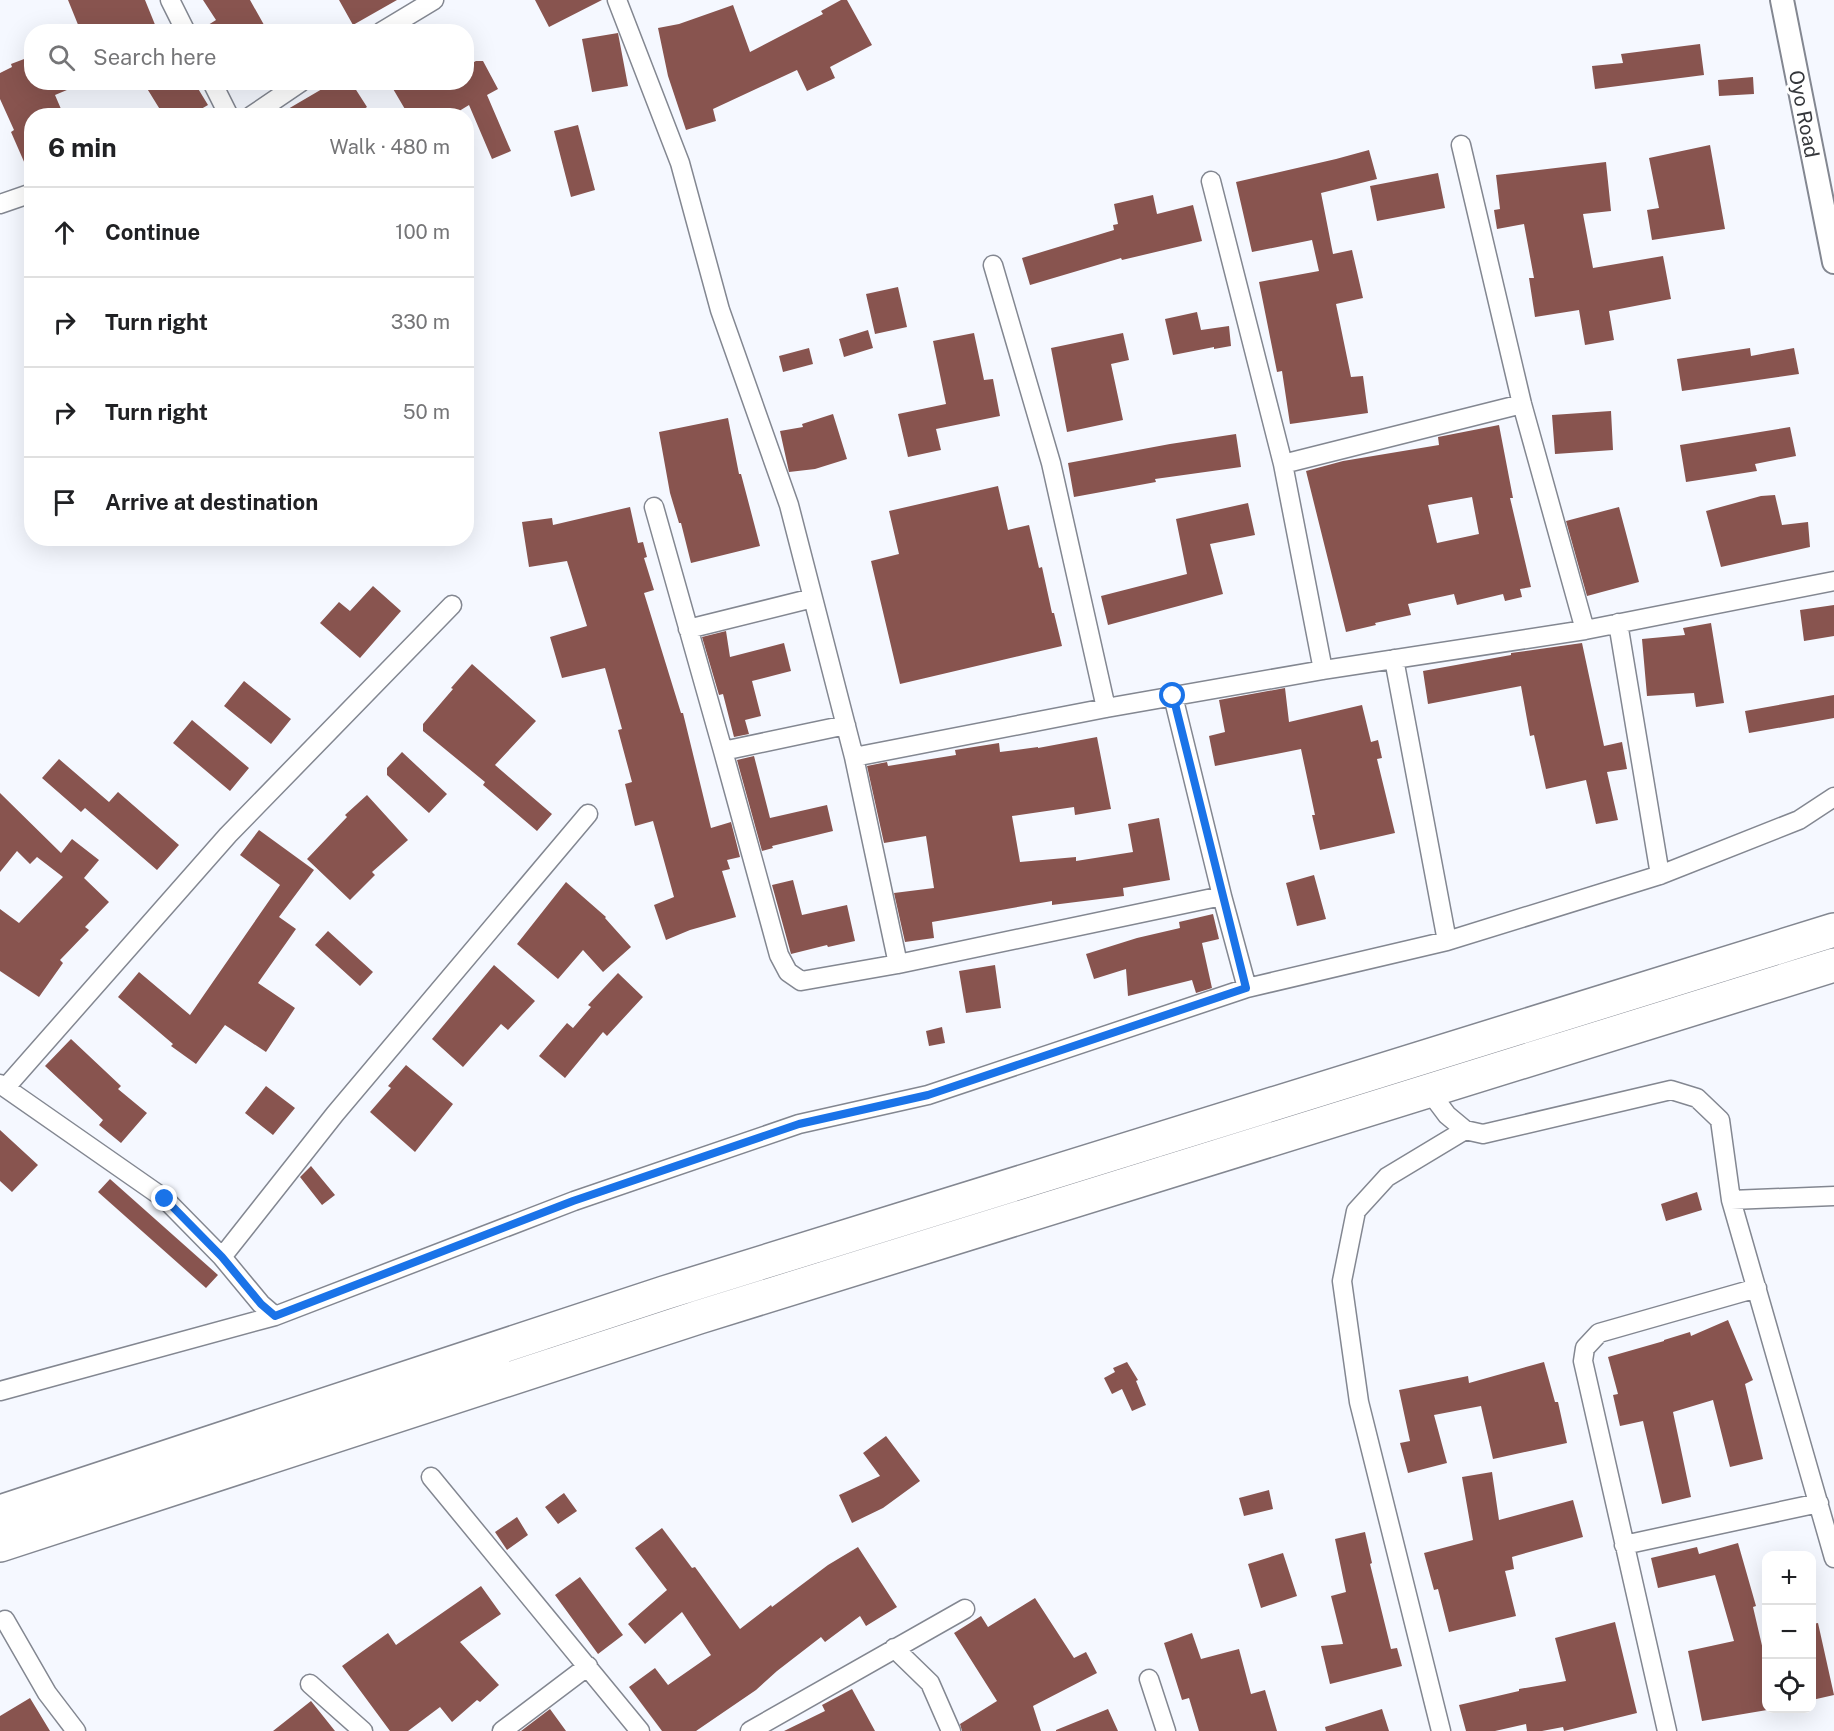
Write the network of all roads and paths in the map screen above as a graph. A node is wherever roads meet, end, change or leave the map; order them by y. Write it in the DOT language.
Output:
graph roads {
  1 [pos="170,0"];
  2 [pos="434,0"];
  3 [pos="617,0"];
  4 [pos="1782,0"];
  5 [pos="182,24"];
  6 [pos="394,24"];
  7 [pos="216,90"];
  8 [pos="289,90"];
  9 [pos="225,108"];
  10 [pos="263,108"];
  11 [pos="1461,145"];
  12 [pos="1211,181"];
  13 [pos="24,196"];
  14 [pos="0,204"];
  15 [pos="1831,230"];
  16 [pos="1834,262"];
  17 [pos="993,266"];
  18 [pos="1522,404"];
  19 [pos="1283,464"];
  20 [pos="654,507"];
  21 [pos="1834,581"];
  22 [pos="813,598"];
  23 [pos="452,605"];
  24 [pos="1618,623"];
  25 [pos="688,629"];
  26 [pos="1585,630"];
  27 [pos="1394,659"];
  28 [pos="1323,670"];
  29 [pos="1173,696"];
  30 [pos="1106,708"];
  31 [pos="846,725"];
  32 [pos="723,751"];
  33 [pos="854,757"];
  34 [pos="1834,797"];
  35 [pos="588,814"];
  36 [pos="1660,875"];
  37 [pos="1222,897"];
  38 [pos="1834,930"];
  39 [pos="1447,941"];
  40 [pos="898,964"];
  41 [pos="1834,965"];
  42 [pos="1246,988"];
  43 [pos="3,1085"];
  44 [pos="1429,1091"];
  45 [pos="1465,1130"];
  46 [pos="1834,1196"];
  47 [pos="1731,1200"];
  48 [pos="222,1257"];
  49 [pos="1757,1288"];
  50 [pos="275,1316"];
  51 [pos="0,1391"];
  52 [pos="431,1477"];
  53 [pos="1819,1503"];
  54 [pos="0,1512"];
  55 [pos="0,1545"];
  56 [pos="1624,1545"];
  57 [pos="1834,1558"];
  58 [pos="964,1609"];
  59 [pos="5,1620"];
  60 [pos="894,1648"];
  61 [pos="588,1666"];
  62 [pos="1149,1679"];
  63 [pos="310,1684"];
  64 [pos="76,1731"];
  65 [pos="363,1731"];
  66 [pos="502,1731"];
  67 [pos="640,1731"];
  68 [pos="750,1731"];
  69 [pos="951,1731"];
  70 [pos="1166,1731"];
  71 [pos="1441,1731"];
  72 [pos="1667,1731"];
  1 -- 5 [label="street"];
  2 -- 6 [label="street"];
  3 -- 22 [label="street"];
  4 -- 15 [label="street, Oyo Road"];
  7 -- 9 [label="street"];
  8 -- 10 [label="street"];
  11 -- 18 [label="street"];
  12 -- 19 [label="street"];
  13 -- 14 [label="street"];
  15 -- 16 [label="street, Oyo Road"];
  17 -- 30 [label="street"];
  18 -- 19 [label="street"];
  18 -- 26 [label="street"];
  19 -- 28 [label="street"];
  20 -- 25 [label="street"];
  21 -- 24 [label="street"];
  22 -- 25 [label="street"];
  22 -- 31 [label="street"];
  23 -- 43 [label="street"];
  24 -- 26 [label="street"];
  24 -- 36 [label="street"];
  25 -- 32 [label="street"];
  26 -- 27 [label="street"];
  27 -- 28 [label="street"];
  27 -- 39 [label="street"];
  28 -- 29 [label="street"];
  29 -- 30 [label="street"];
  29 -- 37 [label="street"];
  30 -- 33 [label="street"];
  31 -- 32 [label="street"];
  31 -- 33 [label="street"];
  32 -- 40 [label="street"];
  33 -- 40 [label="street"];
  34 -- 36 [label="street"];
  35 -- 48 [label="street"];
  36 -- 39 [label="street"];
  37 -- 40 [label="street"];
  37 -- 42 [label="street"];
  38 -- 54 [label="highway"];
  39 -- 42 [label="street"];
  41 -- 44 [label="highway"];
  42 -- 50 [label="street"];
  43 -- 48 [label="street"];
  44 -- 45 [label="street"];
  44 -- 55 [label="highway"];
  45 -- 47 [label="street"];
  45 -- 71 [label="street"];
  46 -- 47 [label="street"];
  47 -- 49 [label="street"];
  48 -- 50 [label="street"];
  49 -- 53 [label="street"];
  49 -- 56 [label="street"];
  50 -- 51 [label="street"];
  52 -- 61 [label="street"];
  53 -- 56 [label="street"];
  53 -- 57 [label="street"];
  56 -- 72 [label="street"];
  58 -- 60 [label="street"];
  59 -- 64 [label="street"];
  60 -- 68 [label="street"];
  60 -- 69 [label="street"];
  61 -- 66 [label="street"];
  61 -- 67 [label="street"];
  62 -- 70 [label="street"];
  63 -- 65 [label="street"];
}
